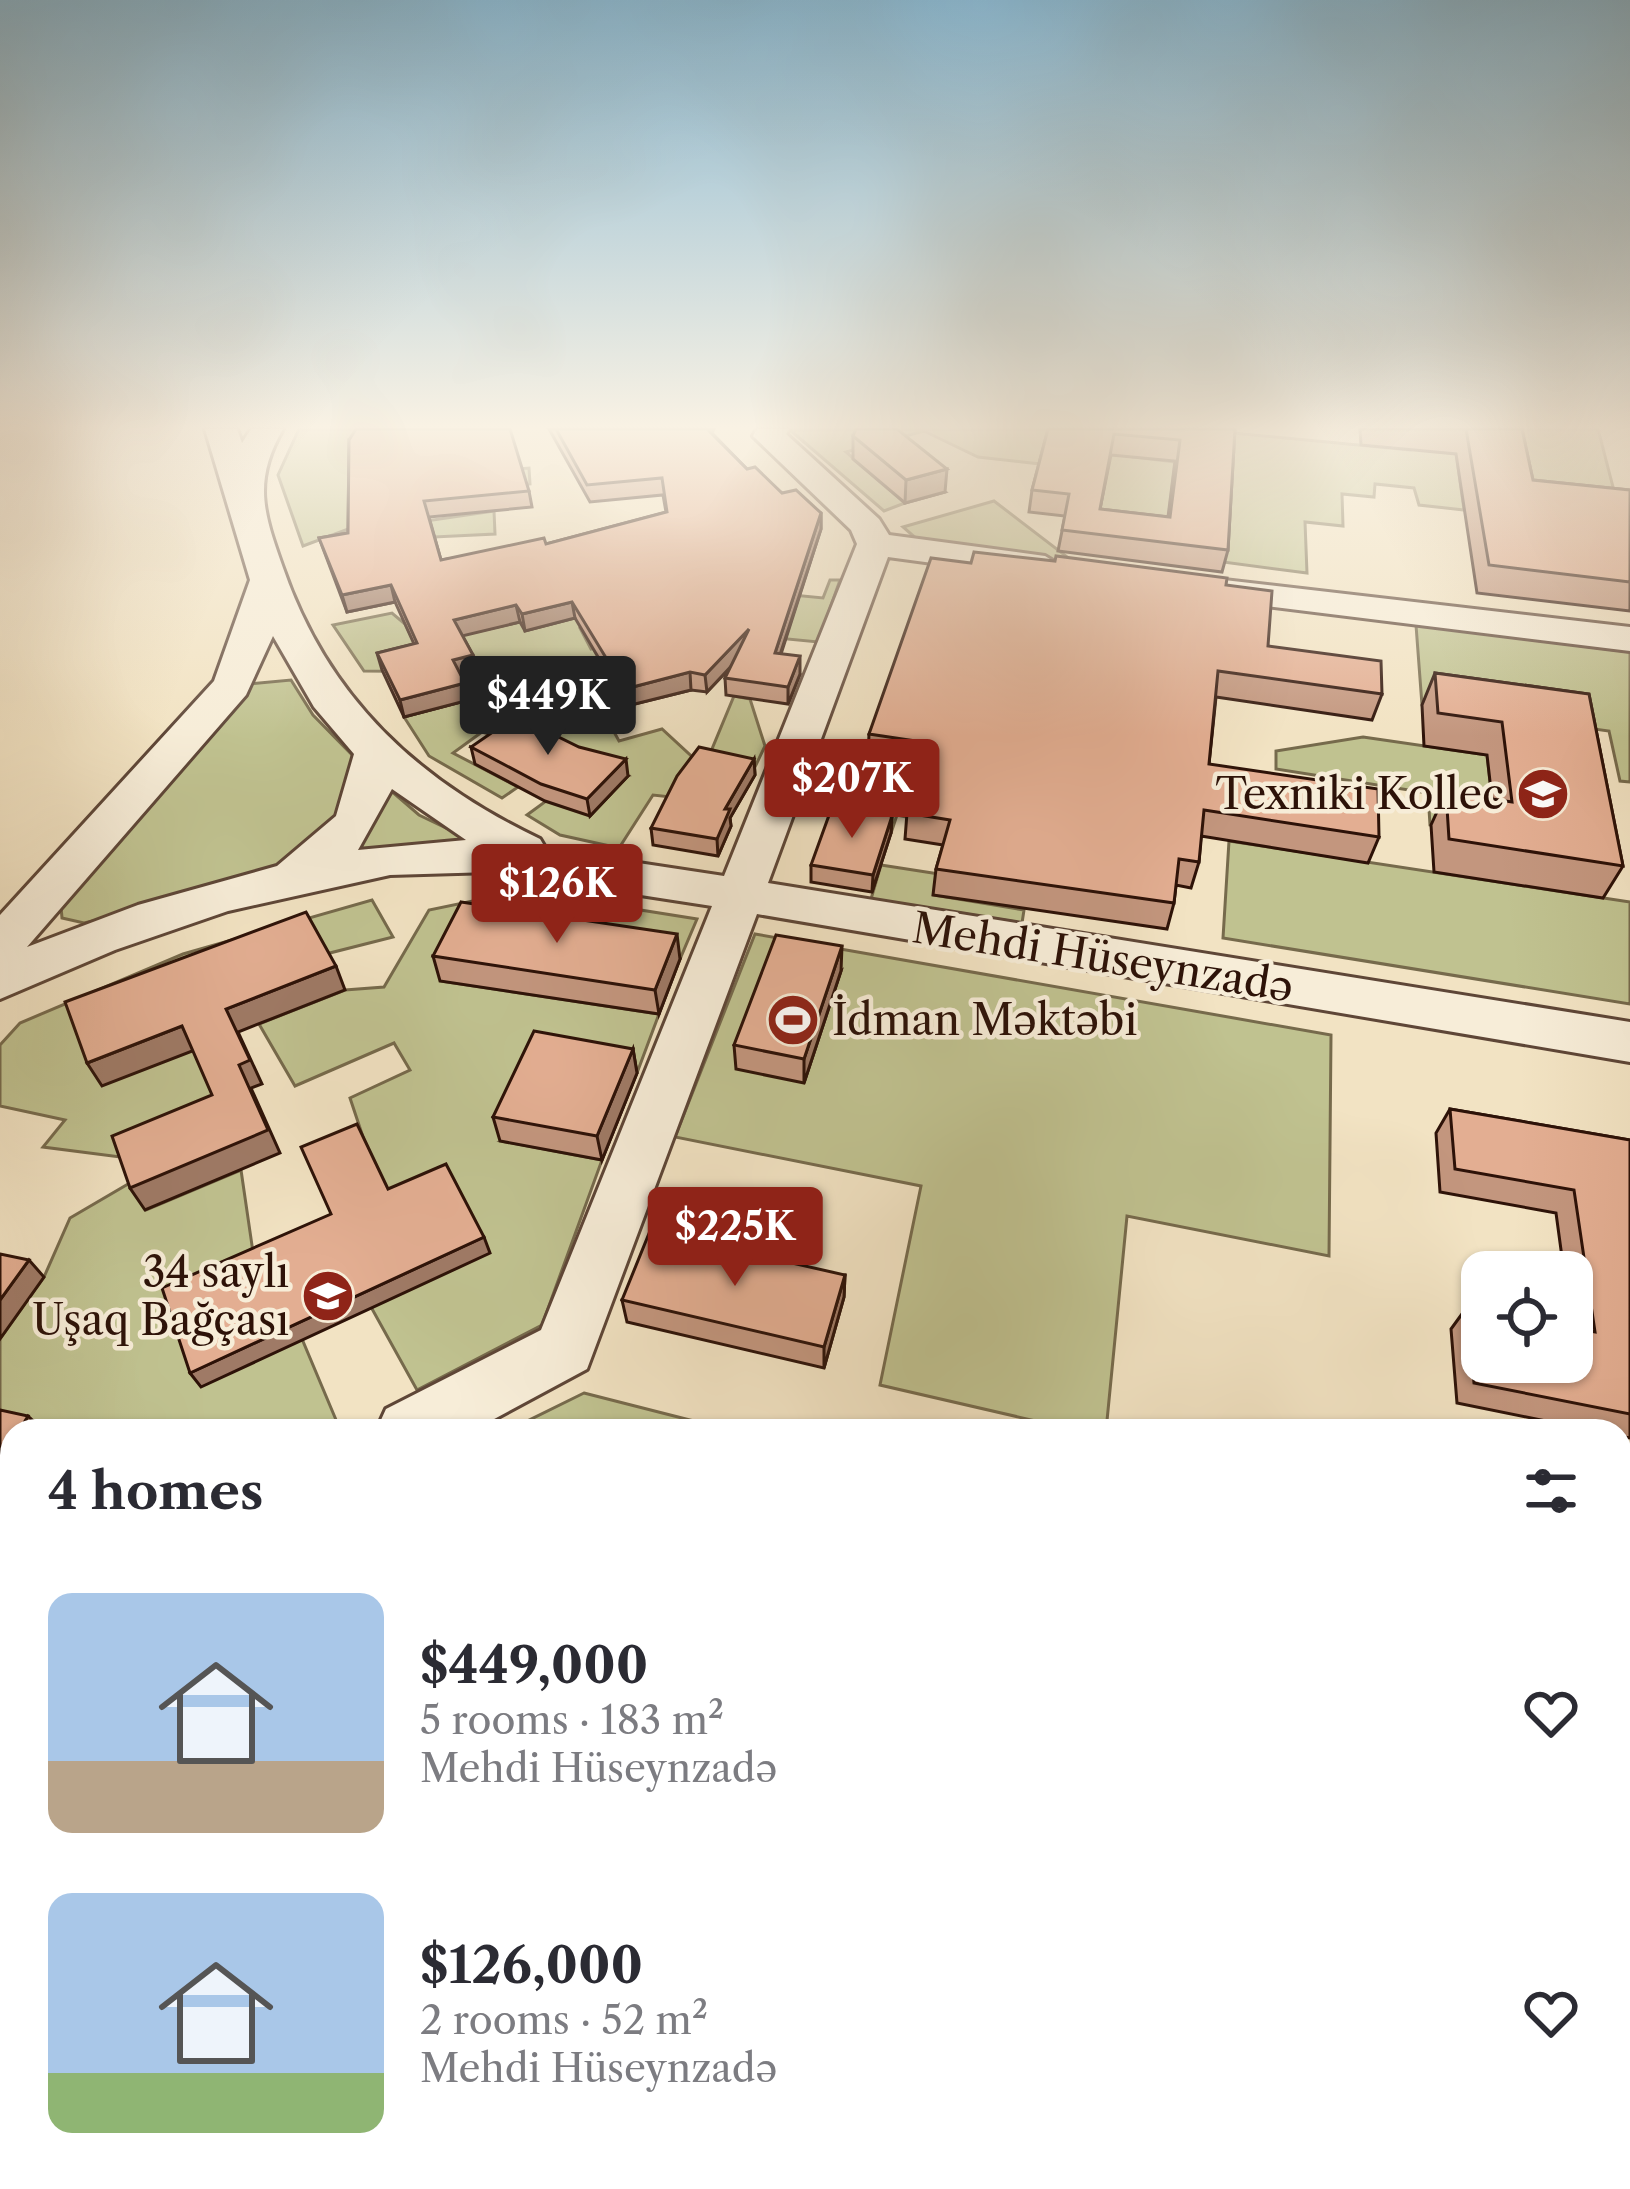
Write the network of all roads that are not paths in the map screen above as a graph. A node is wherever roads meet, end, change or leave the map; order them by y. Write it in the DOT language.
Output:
graph roads {
  1 [pos="255,531"];
  2 [pos="869,531"];
  3 [pos="875,544"];
  4 [pos="1084,573"];
  5 [pos="268,581"];
  6 [pos="1154,582"];
  7 [pos="1630,639"];
  8 [pos="316,681"];
  9 [pos="232,686"];
  10 [pos="374,756"];
  11 [pos="577,868"];
  12 [pos="53,888"];
  13 [pos="238,895"];
  14 [pos="736,897"];
  15 [pos="118,931"];
  16 [pos="0,946"];
  17 [pos="0,981"];
  18 [pos="1630,1042"];
  19 [pos="432,1419"];
  1 -- 5 [label="street"];
  2 -- 3 [label="street"];
  3 -- 4 [label="street"];
  3 -- 14 [label="street"];
  5 -- 8 [label="street"];
  5 -- 9 [label="street"];
  6 -- 7 [label="street"];
  8 -- 9 [label="street"];
  8 -- 10 [label="street"];
  9 -- 12 [label="street"];
  10 -- 11 [label="street"];
  10 -- 13 [label="street"];
  11 -- 13 [label="street"];
  11 -- 14 [label="street, Mehdi Hüseynzadə"];
  12 -- 15 [label="street"];
  12 -- 16 [label="street"];
  13 -- 15 [label="street"];
  14 -- 18 [label="street, Mehdi Hüseynzadə"];
  14 -- 19 [label="street"];
  15 -- 17 [label="street"];
}
